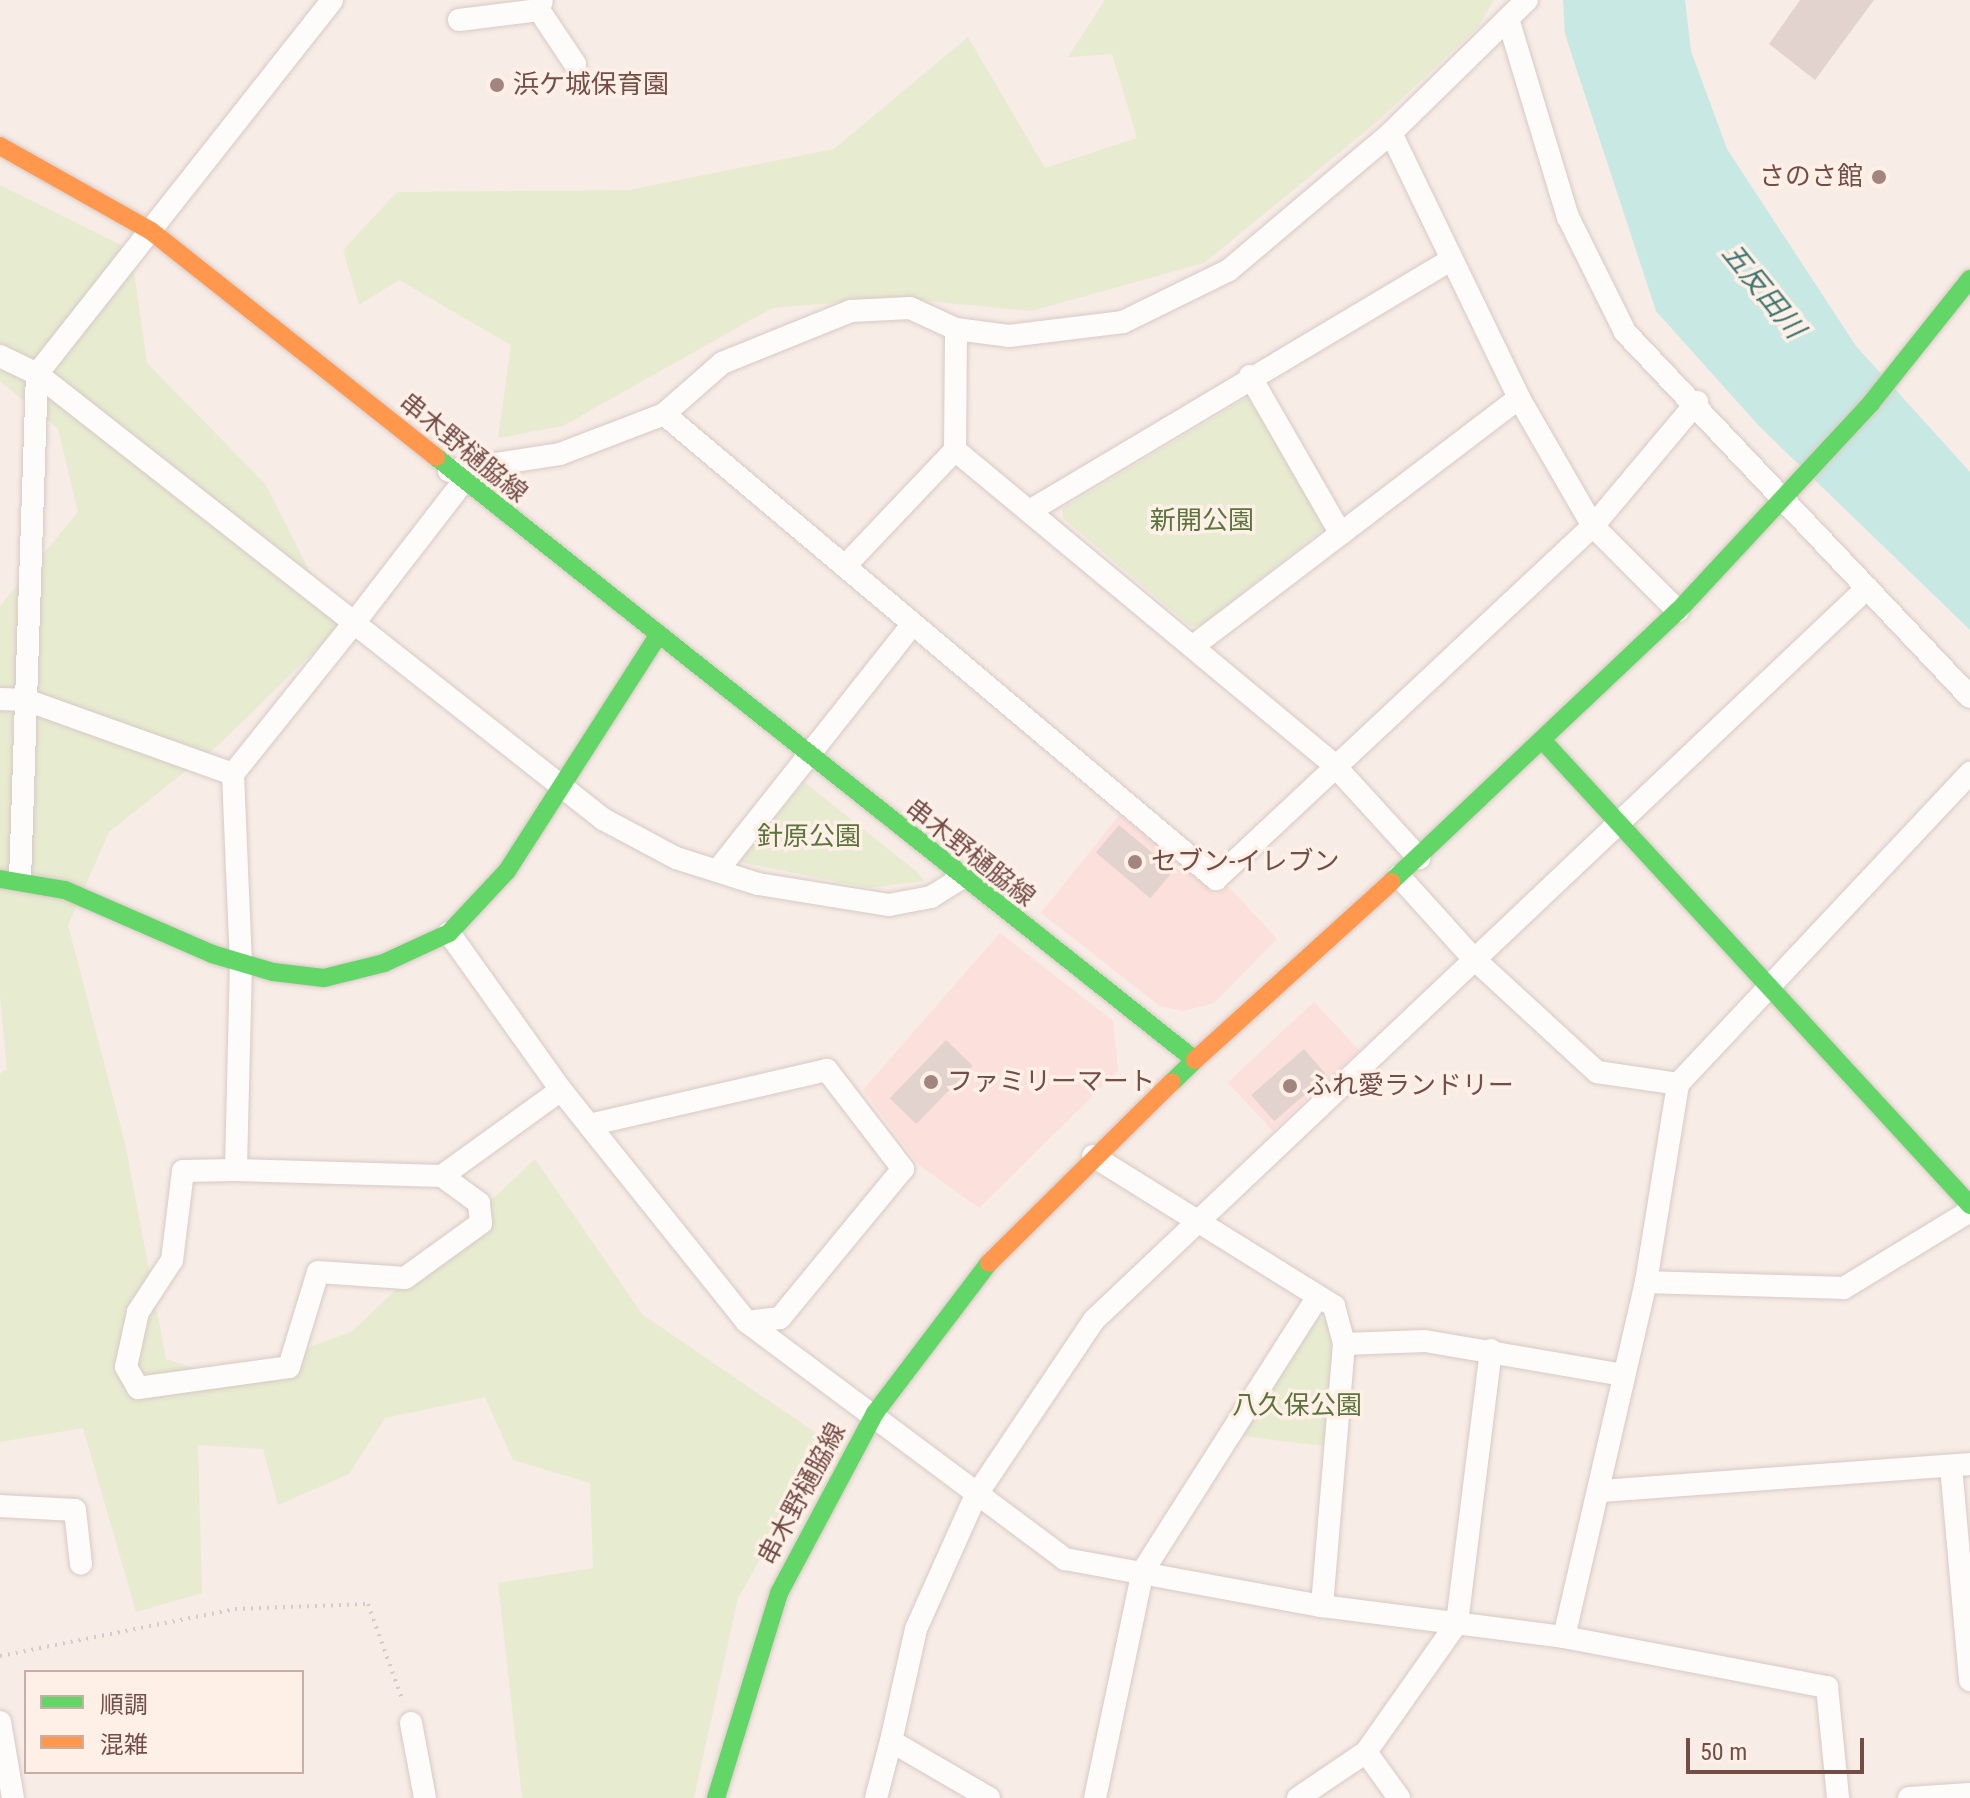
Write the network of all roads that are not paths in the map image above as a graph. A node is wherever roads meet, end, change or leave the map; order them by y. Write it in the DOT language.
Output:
graph roads {
  1 [pos="332,0"];
  2 [pos="1527,0"];
  3 [pos="540,5"];
  4 [pos="459,20"];
  5 [pos="1509,22"];
  6 [pos="575,64"];
  7 [pos="1391,133"];
  8 [pos="0,146"];
  9 [pos="151,231"];
  10 [pos="1450,260"];
  11 [pos="1970,279"];
  12 [pos="956,329"];
  13 [pos="0,356"];
  14 [pos="37,374"];
  15 [pos="1250,376"];
  16 [pos="1519,398"];
  17 [pos="1697,402"];
  18 [pos="664,414"];
  19 [pos="955,450"];
  20 [pos="456,476"];
  21 [pos="1785,499"];
  22 [pos="1033,509"];
  23 [pos="1593,526"];
  24 [pos="1341,534"];
  25 [pos="845,566"];
  26 [pos="1867,588"];
  27 [pos="1678,611"];
  28 [pos="354,623"];
  29 [pos="913,624"];
  30 [pos="657,637"];
  31 [pos="1196,644"];
  32 [pos="1970,697"];
  33 [pos="0,699"];
  34 [pos="26,700"];
  35 [pos="1545,743"];
  36 [pos="808,757"];
  37 [pos="1335,766"];
  38 [pos="233,774"];
  39 [pos="1969,777"];
  40 [pos="564,788"];
  41 [pos="1617,822"];
  42 [pos="1419,858"];
  43 [pos="717,871"];
  44 [pos="1399,876"];
  45 [pos="10,879"];
  46 [pos="960,879"];
  47 [pos="449,933"];
  48 [pos="1472,957"];
  49 [pos="241,963"];
  50 [pos="1768,986"];
  51 [pos="1195,1060"];
  52 [pos="1678,1084"];
  53 [pos="561,1090"];
  54 [pos="589,1125"];
  55 [pos="1093,1156"];
  56 [pos="236,1170"];
  57 [pos="442,1176"];
  58 [pos="1970,1208"];
  59 [pos="1196,1223"];
  60 [pos="1646,1282"];
  61 [pos="1316,1299"];
  62 [pos="747,1322"];
  63 [pos="1344,1344"];
  64 [pos="1491,1350"];
  65 [pos="1624,1375"];
  66 [pos="875,1413"];
  67 [pos="1961,1465"];
  68 [pos="1602,1491"];
  69 [pos="975,1497"];
  70 [pos="0,1506"];
  71 [pos="81,1564"];
  72 [pos="1143,1571"];
  73 [pos="1322,1606"];
  74 [pos="1457,1623"];
  75 [pos="1564,1637"];
  76 [pos="1970,1670"];
  77 [pos="0,1722"];
  78 [pos="411,1723"];
  79 [pos="891,1741"];
  80 [pos="1366,1752"];
  81 [pos="1970,1794"];
  82 [pos="13,1798"];
  83 [pos="425,1798"];
  84 [pos="716,1798"];
  85 [pos="876,1798"];
  86 [pos="989,1798"];
  87 [pos="1095,1798"];
  88 [pos="1298,1798"];
  89 [pos="1399,1798"];
  90 [pos="1838,1798"];
  91 [pos="1909,1798"];
  1 -- 9 [label="street"];
  2 -- 5 [label="street"];
  3 -- 4 [label="street"];
  3 -- 6 [label="street"];
  5 -- 7 [label="street"];
  5 -- 17 [label="street"];
  7 -- 10 [label="street"];
  7 -- 12 [label="street"];
  8 -- 9 [label="street, 串木野樋脇線"];
  9 -- 14 [label="street"];
  9 -- 20 [label="street, 串木野樋脇線"];
  10 -- 15 [label="street"];
  10 -- 16 [label="street"];
  11 -- 21 [label="street"];
  12 -- 18 [label="street"];
  12 -- 19 [label="street"];
  13 -- 14 [label="street"];
  14 -- 28 [label="street"];
  14 -- 34 [label="street"];
  15 -- 22 [label="street"];
  15 -- 24 [label="street"];
  16 -- 23 [label="street"];
  16 -- 24 [label="street"];
  17 -- 21 [label="street"];
  17 -- 23 [label="street"];
  18 -- 20 [label="street"];
  18 -- 25 [label="street"];
  19 -- 22 [label="street"];
  19 -- 25 [label="street"];
  20 -- 28 [label="street"];
  20 -- 30 [label="street, 串木野樋脇線"];
  21 -- 26 [label="street"];
  21 -- 27 [label="street"];
  22 -- 31 [label="street"];
  23 -- 27 [label="street"];
  23 -- 37 [label="street"];
  24 -- 31 [label="street"];
  25 -- 29 [label="street"];
  26 -- 32 [label="street"];
  26 -- 41 [label="street"];
  27 -- 35 [label="street"];
  28 -- 38 [label="street"];
  28 -- 40 [label="street"];
  29 -- 36 [label="street"];
  29 -- 37 [label="street"];
  30 -- 36 [label="street, 串木野樋脇線"];
  30 -- 40 [label="street"];
  31 -- 37 [label="street"];
  33 -- 34 [label="street"];
  34 -- 38 [label="street"];
  34 -- 45 [label="street"];
  35 -- 41 [label="street"];
  35 -- 42 [label="street"];
  36 -- 43 [label="street"];
  36 -- 46 [label="street, 串木野樋脇線"];
  37 -- 42 [label="street"];
  38 -- 49 [label="street"];
  39 -- 50 [label="street"];
  40 -- 43 [label="street"];
  40 -- 47 [label="street"];
  41 -- 48 [label="street"];
  41 -- 50 [label="street"];
  42 -- 44 [label="street"];
  43 -- 46 [label="street"];
  44 -- 48 [label="street"];
  44 -- 51 [label="street"];
  45 -- 49 [label="street"];
  46 -- 51 [label="street, 串木野樋脇線"];
  47 -- 49 [label="street"];
  47 -- 53 [label="street"];
  48 -- 52 [label="street"];
  48 -- 59 [label="street"];
  49 -- 56 [label="street"];
  50 -- 52 [label="street"];
  50 -- 58 [label="street"];
  51 -- 55 [label="street, 串木野樋脇線"];
  52 -- 60 [label="street"];
  53 -- 54 [label="street"];
  53 -- 57 [label="street"];
  54 -- 62 [label="street"];
  54 -- 62 [label="street"];
  55 -- 59 [label="street"];
  55 -- 66 [label="street, 串木野樋脇線"];
  56 -- 57 [label="street"];
  56 -- 57 [label="street"];
  58 -- 60 [label="street"];
  59 -- 61 [label="street"];
  59 -- 69 [label="street"];
  60 -- 65 [label="street"];
  61 -- 63 [label="street"];
  61 -- 72 [label="street"];
  62 -- 66 [label="street"];
  63 -- 64 [label="street"];
  63 -- 73 [label="street"];
  64 -- 65 [label="street"];
  64 -- 74 [label="street"];
  65 -- 68 [label="street"];
  66 -- 69 [label="street"];
  66 -- 84 [label="street, 串木野樋脇線"];
  67 -- 68 [label="street"];
  67 -- 76 [label="street"];
  68 -- 75 [label="street"];
  69 -- 72 [label="street"];
  69 -- 79 [label="street"];
  70 -- 71 [label="street"];
  72 -- 73 [label="street"];
  72 -- 87 [label="street"];
  73 -- 74 [label="street"];
  74 -- 75 [label="street"];
  74 -- 80 [label="street"];
  75 -- 90 [label="street"];
  77 -- 82 [label="street"];
  78 -- 83 [label="street"];
  79 -- 85 [label="street"];
  79 -- 86 [label="street"];
  80 -- 88 [label="street"];
  80 -- 89 [label="street"];
  81 -- 91 [label="street"];
}
